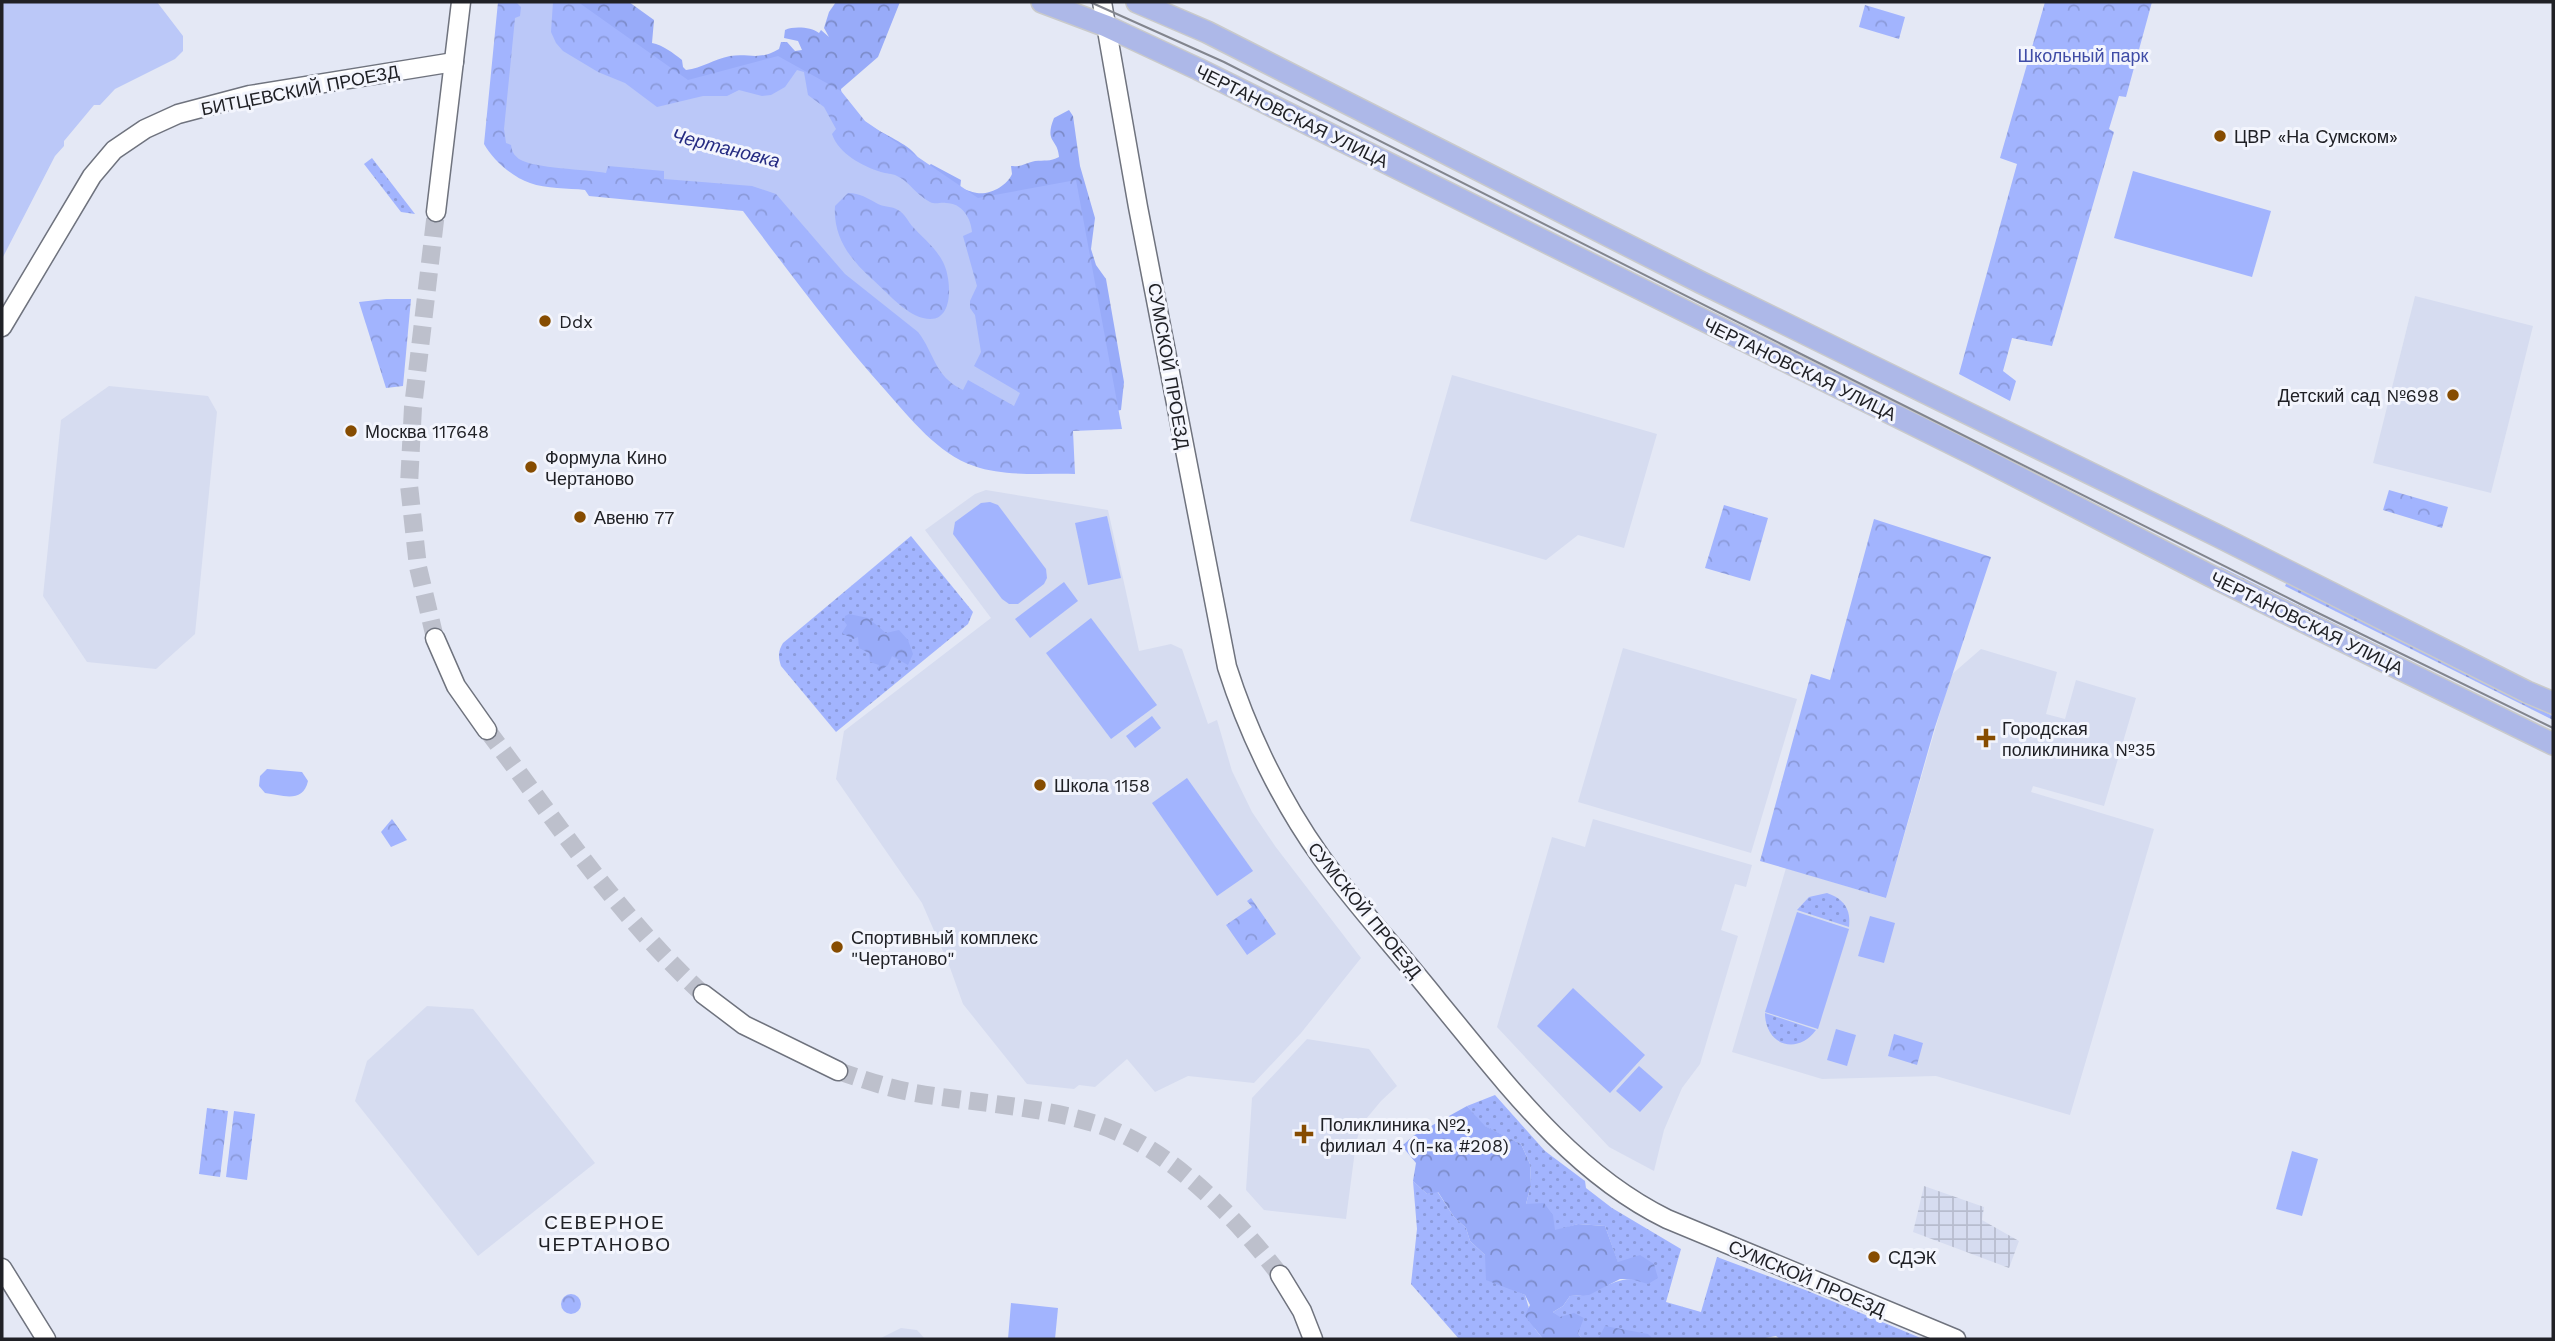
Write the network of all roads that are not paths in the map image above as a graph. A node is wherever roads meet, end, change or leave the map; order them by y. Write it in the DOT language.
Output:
graph roads {
  1 [pos="461,2"];
  2 [pos="1042,2"];
  3 [pos="1101,2"];
  4 [pos="1137,2"];
  5 [pos="1106,26"];
  6 [pos="454,62"];
  7 [pos="436,212"];
  8 [pos="2,327"];
  9 [pos="1947,402"];
  10 [pos="2003,430"];
  11 [pos="1926,431"];
  12 [pos="1986,461"];
  13 [pos="435,638"];
  14 [pos="2553,703"];
  15 [pos="487,730"];
  16 [pos="2553,744"];
  17 [pos="703,995"];
  18 [pos="838,1071"];
  19 [pos="2,1268"];
  20 [pos="1280,1275"];
  21 [pos="46,1339"];
  22 [pos="1313,1339"];
  23 [pos="1956,1339"];
  1 -- 6 [label="street"];
  2 -- 5 [label="main road, ЧЕРТАНОВСКАЯ УЛИЦА"];
  3 -- 5 [label="street, СУМСКОЙ ПРОЕЗД"];
  4 -- 9 [label="main road, ЧЕРТАНОВСКАЯ УЛИЦА"];
  5 -- 11 [label="main road, ЧЕРТАНОВСКАЯ УЛИЦА"];
  5 -- 23 [label="street, СУМСКОЙ ПРОЕЗД"];
  6 -- 7 [label="street"];
  6 -- 8 [label="street, БИТЦЕВСКИЙ ПРОЕЗД"];
  9 -- 10 [label="main road, ЧЕРТАНОВСКАЯ УЛИЦА"];
  9 -- 11 [label="main road"];
  10 -- 12 [label="main road"];
  10 -- 14 [label="main road, ЧЕРТАНОВСКАЯ УЛИЦА"];
  11 -- 12 [label="main road, ЧЕРТАНОВСКАЯ УЛИЦА"];
  12 -- 16 [label="main road, ЧЕРТАНОВСКАЯ УЛИЦА"];
  13 -- 15 [label="street"];
  17 -- 18 [label="street"];
  19 -- 21 [label="street"];
  20 -- 22 [label="street"];
}
